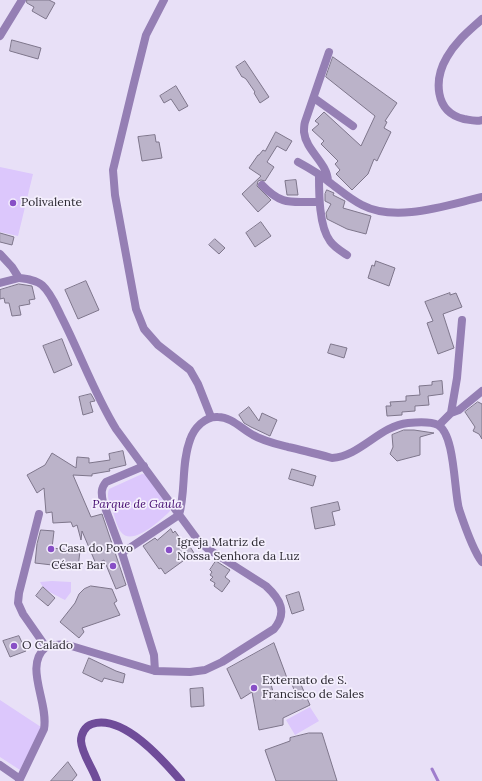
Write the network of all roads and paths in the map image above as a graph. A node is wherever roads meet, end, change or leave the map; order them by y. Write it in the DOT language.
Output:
graph roads {
  1 [pos="22,0"];
  2 [pos="164,0"];
  3 [pos="482,19"];
  4 [pos="0,36"];
  5 [pos="329,52"];
  6 [pos="314,98"];
  7 [pos="482,120"];
  8 [pos="352,126"];
  9 [pos="298,162"];
  10 [pos="319,176"];
  11 [pos="328,181"];
  12 [pos="262,185"];
  13 [pos="482,197"];
  14 [pos="319,202"];
  15 [pos="0,254"];
  16 [pos="347,255"];
  17 [pos="19,278"];
  18 [pos="0,283"];
  19 [pos="462,320"];
  20 [pos="482,391"];
  21 [pos="450,413"];
  22 [pos="211,417"];
  23 [pos="439,425"];
  24 [pos="144,466"];
  25 [pos="39,514"];
  26 [pos="179,515"];
  27 [pos="122,554"];
  28 [pos="482,562"];
  29 [pos="46,647"];
  30 [pos="155,671"];
  31 [pos="0,765"];
  32 [pos="19,780"];
  33 [pos="97,781"];
  34 [pos="181,781"];
  1 -- 4 [label="street"];
  2 -- 22 [label="street"];
  3 -- 7 [label="street"];
  5 -- 6 [label="street"];
  6 -- 8 [label="street"];
  6 -- 11 [label="street"];
  9 -- 10 [label="street"];
  10 -- 11 [label="street"];
  10 -- 14 [label="street"];
  11 -- 13 [label="street"];
  12 -- 14 [label="street"];
  14 -- 16 [label="street"];
  15 -- 17 [label="street"];
  17 -- 18 [label="street"];
  17 -- 24 [label="street"];
  19 -- 21 [label="street"];
  20 -- 21 [label="street"];
  21 -- 23 [label="street"];
  22 -- 23 [label="street"];
  22 -- 26 [label="street"];
  23 -- 28 [label="street"];
  24 -- 26 [label="street"];
  24 -- 27 [label="street"];
  25 -- 29 [label="street"];
  26 -- 27 [label="street"];
  26 -- 30 [label="street"];
  27 -- 30 [label="street"];
  29 -- 30 [label="street"];
  29 -- 32 [label="street"];
  31 -- 32 [label="street"];
  33 -- 34 [label="main road"];
}
